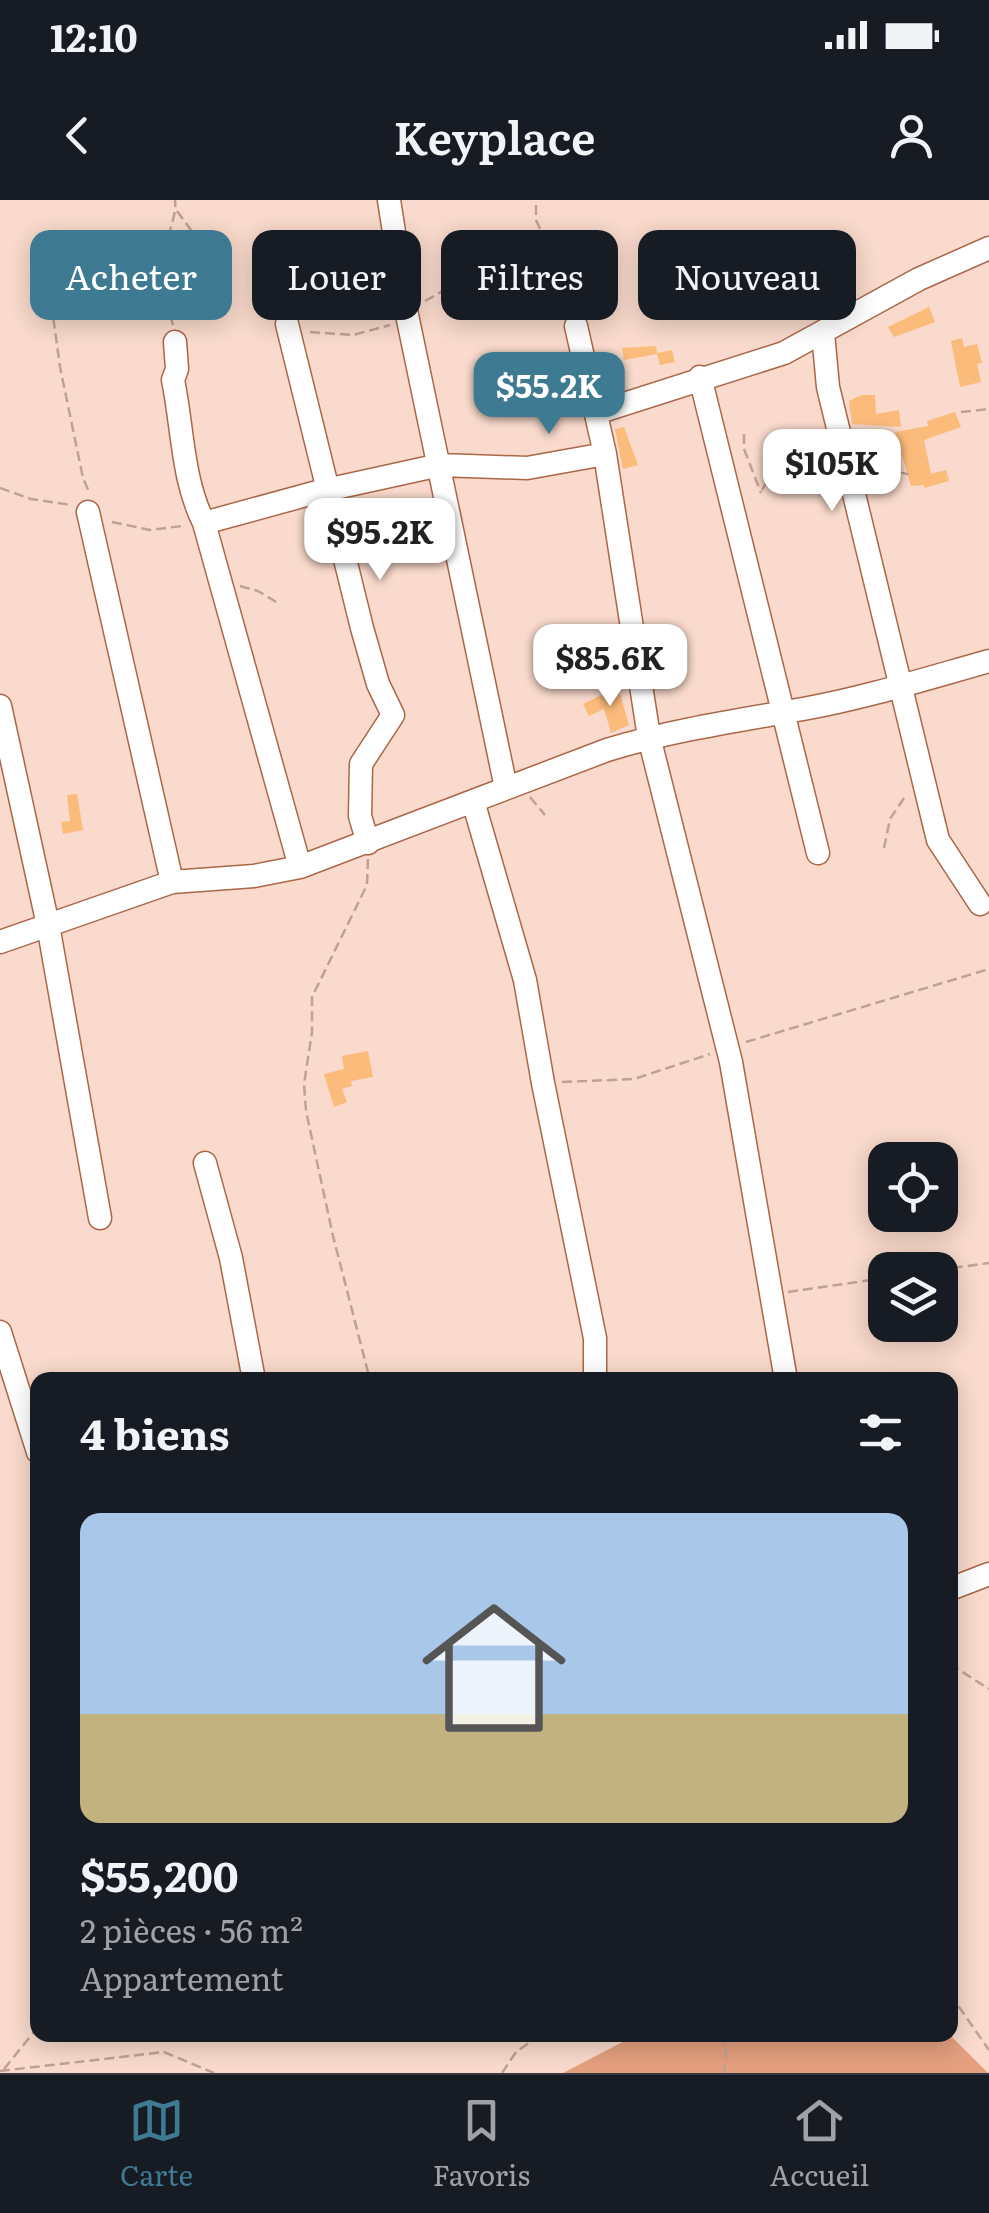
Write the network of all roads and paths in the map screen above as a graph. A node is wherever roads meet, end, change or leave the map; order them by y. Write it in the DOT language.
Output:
graph roads {
  1 [pos="174,200"];
  2 [pos="389,200"];
  3 [pos="536,200"];
  4 [pos="176,210"];
  5 [pos="191,230"];
  6 [pos="394,230"];
  7 [pos="541,230"];
  8 [pos="989,248"];
  9 [pos="54,320"];
  10 [pos="398,320"];
  11 [pos="408,320"];
  12 [pos="574,320"];
  13 [pos="576,326"];
  14 [pos="288,328"];
  15 [pos="823,333"];
  16 [pos="175,342"];
  17 [pos="700,378"];
  18 [pos="989,409"];
  19 [pos="961,412"];
  20 [pos="596,413"];
  21 [pos="744,434"];
  22 [pos="605,454"];
  23 [pos="781,456"];
  24 [pos="440,465"];
  25 [pos="913,475"];
  26 [pos="852,479"];
  27 [pos="327,490"];
  28 [pos="90,504"];
  29 [pos="204,523"];
  30 [pos="219,580"];
  31 [pos="278,603"];
  32 [pos="989,661"];
  33 [pos="899,686"];
  34 [pos="0,706"];
  35 [pos="783,712"];
  36 [pos="650,737"];
  37 [pos="922,777"];
  38 [pos="506,788"];
  39 [pos="473,801"];
  40 [pos="368,843"];
  41 [pos="884,848"];
  42 [pos="818,853"];
  43 [pos="300,867"];
  44 [pos="172,882"];
  45 [pos="980,904"];
  46 [pos="48,925"];
  47 [pos="0,942"];
  48 [pos="989,969"];
  49 [pos="727,1048"];
  50 [pos="542,1083"];
  51 [pos="206,1163"];
  52 [pos="100,1218"];
  53 [pos="989,1262"];
  54 [pos="958,1267"];
  55 [pos="868,1280"];
  56 [pos="771,1294"];
  57 [pos="0,1332"];
  58 [pos="252,1372"];
  59 [pos="368,1372"];
  60 [pos="594,1372"];
  61 [pos="785,1372"];
  62 [pos="30,1427"];
  63 [pos="989,1574"];
  64 [pos="958,1587"];
  65 [pos="958,1669"];
  66 [pos="989,1689"];
  67 [pos="958,2005"];
  68 [pos="30,2036"];
  69 [pos="530,2042"];
  70 [pos="722,2042"];
  71 [pos="989,2050"];
  72 [pos="1,2071"];
  73 [pos="214,2073"];
  74 [pos="502,2073"];
  75 [pos="724,2073"];
  1 -- 4 [label="path"];
  2 -- 6 [label="street"];
  3 -- 7 [label="path"];
  4 -- 5 [label="path"];
  4 -- 16 [label="path"];
  8 -- 15 [label="street"];
  9 -- 28 [label="path"];
  10 -- 14 [label="path"];
  11 -- 24 [label="street"];
  12 -- 13 [label="path"];
  13 -- 20 [label="street"];
  14 -- 27 [label="street"];
  15 -- 17 [label="street"];
  15 -- 26 [label="street"];
  16 -- 29 [label="street"];
  17 -- 20 [label="street"];
  17 -- 35 [label="street"];
  18 -- 19 [label="path"];
  20 -- 22 [label="street"];
  21 -- 23 [label="path"];
  22 -- 24 [label="street"];
  22 -- 36 [label="street"];
  24 -- 27 [label="street"];
  24 -- 38 [label="street"];
  25 -- 26 [label="path"];
  26 -- 33 [label="street"];
  27 -- 29 [label="street"];
  27 -- 40 [label="street"];
  28 -- 44 [label="street"];
  29 -- 30 [label="street"];
  30 -- 31 [label="path"];
  30 -- 43 [label="street"];
  32 -- 33 [label="street"];
  33 -- 35 [label="street"];
  33 -- 37 [label="street"];
  34 -- 46 [label="street"];
  35 -- 36 [label="street"];
  35 -- 42 [label="street"];
  36 -- 38 [label="street"];
  36 -- 49 [label="street"];
  37 -- 41 [label="path"];
  37 -- 45 [label="street"];
  38 -- 39 [label="street"];
  39 -- 40 [label="street"];
  39 -- 50 [label="street"];
  40 -- 43 [label="street"];
  40 -- 59 [label="path"];
  43 -- 44 [label="street"];
  44 -- 46 [label="street"];
  46 -- 47 [label="street"];
  46 -- 52 [label="street"];
  48 -- 49 [label="path"];
  49 -- 50 [label="path"];
  49 -- 56 [label="street"];
  50 -- 60 [label="street"];
  51 -- 58 [label="street"];
  53 -- 54 [label="path"];
  55 -- 56 [label="path"];
  56 -- 61 [label="street"];
  57 -- 62 [label="street"];
  63 -- 64 [label="street"];
  65 -- 66 [label="path"];
  67 -- 71 [label="path"];
  68 -- 72 [label="path"];
  69 -- 74 [label="path"];
  70 -- 75 [label="path"];
  72 -- 73 [label="path"];
}
